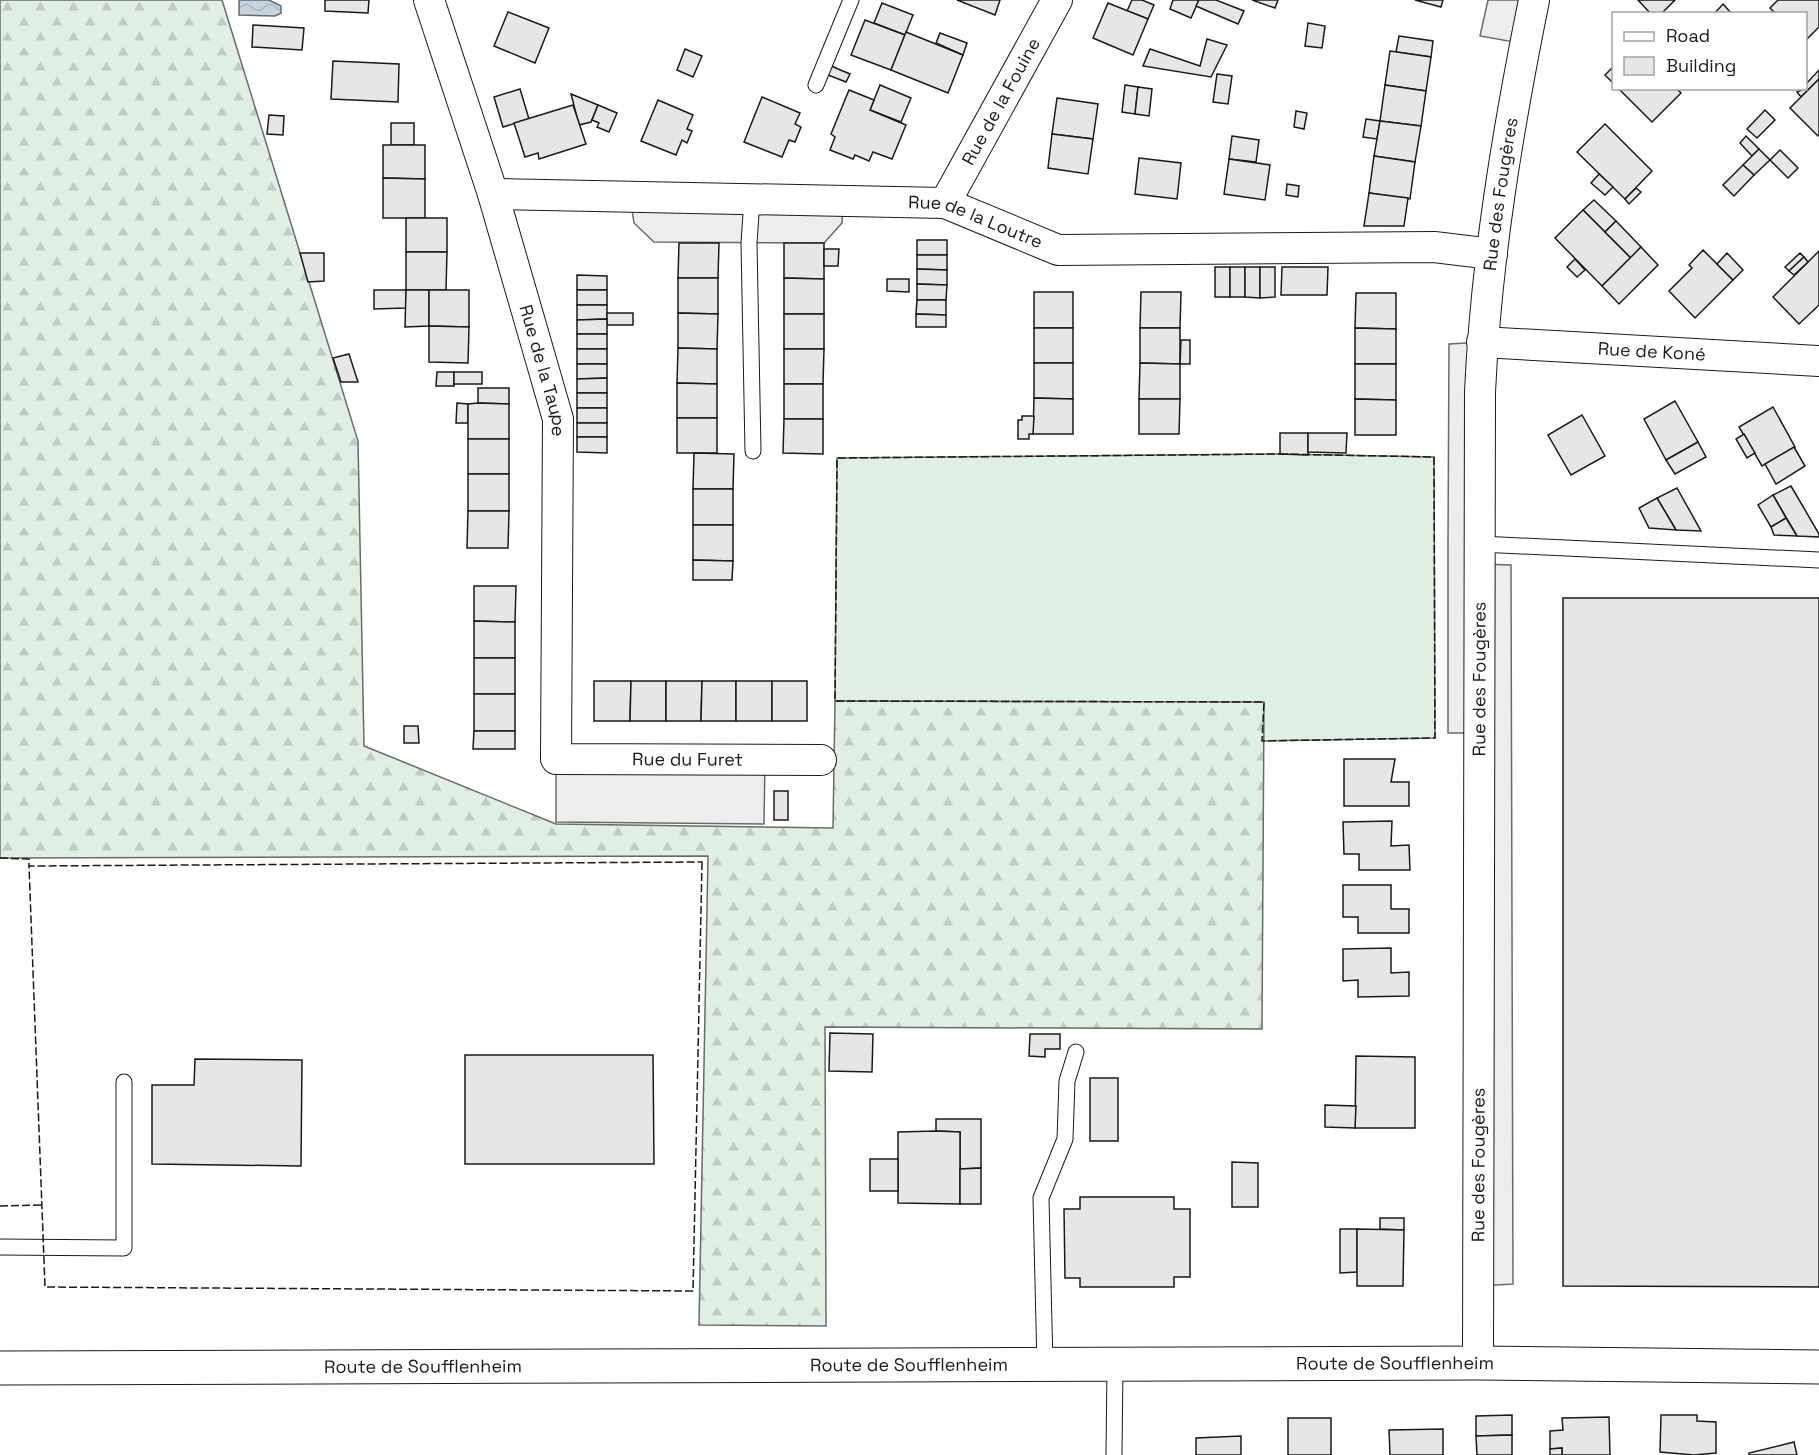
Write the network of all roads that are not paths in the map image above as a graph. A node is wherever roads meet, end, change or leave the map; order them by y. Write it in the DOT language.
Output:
graph roads {
  1 [pos="429,0"];
  2 [pos="851,0"];
  3 [pos="1057,0"];
  4 [pos="1534,0"];
  5 [pos="816,85"];
  6 [pos="493,194"];
  7 [pos="753,199"];
  8 [pos="945,203"];
  9 [pos="1492,254"];
  10 [pos="1482,342"];
  11 [pos="1819,361"];
  12 [pos="753,451"];
  13 [pos="1480,543"];
  14 [pos="1819,560"];
  15 [pos="556,759"];
  16 [pos="821,760"];
  17 [pos="1076,1052"];
  18 [pos="124,1082"];
  19 [pos="0,1246"];
  20 [pos="1478,1363"];
  21 [pos="1115,1365"];
  22 [pos="1045,1366"];
  23 [pos="1819,1366"];
  24 [pos="0,1368"];
  25 [pos="1114,1455"];
  1 -- 6 [label="street, Rue de la Taupe"];
  2 -- 5 [label="lane"];
  3 -- 8 [label="street, Rue de la Fouine"];
  4 -- 9 [label="street, Rue des Fougères"];
  6 -- 7 [label="street, Rue de la Loutre"];
  6 -- 15 [label="street, Rue de la Taupe"];
  7 -- 8 [label="street, Rue de la Loutre"];
  7 -- 12 [label="lane"];
  8 -- 9 [label="street, Rue de la Loutre"];
  9 -- 10 [label="street, Rue des Fougères"];
  10 -- 11 [label="street, Rue de Koné"];
  10 -- 13 [label="street, Rue des Fougères"];
  13 -- 14 [label="lane"];
  13 -- 20 [label="street, Rue des Fougères"];
  15 -- 16 [label="street, Rue du Furet"];
  17 -- 22 [label="lane"];
  18 -- 19 [label="lane"];
  20 -- 21 [label="main road, Route de Soufflenheim"];
  20 -- 23 [label="main road, Route de Soufflenheim"];
  21 -- 22 [label="main road, Route de Soufflenheim"];
  21 -- 25 [label="lane"];
  22 -- 24 [label="main road, Route de Soufflenheim"];
}
